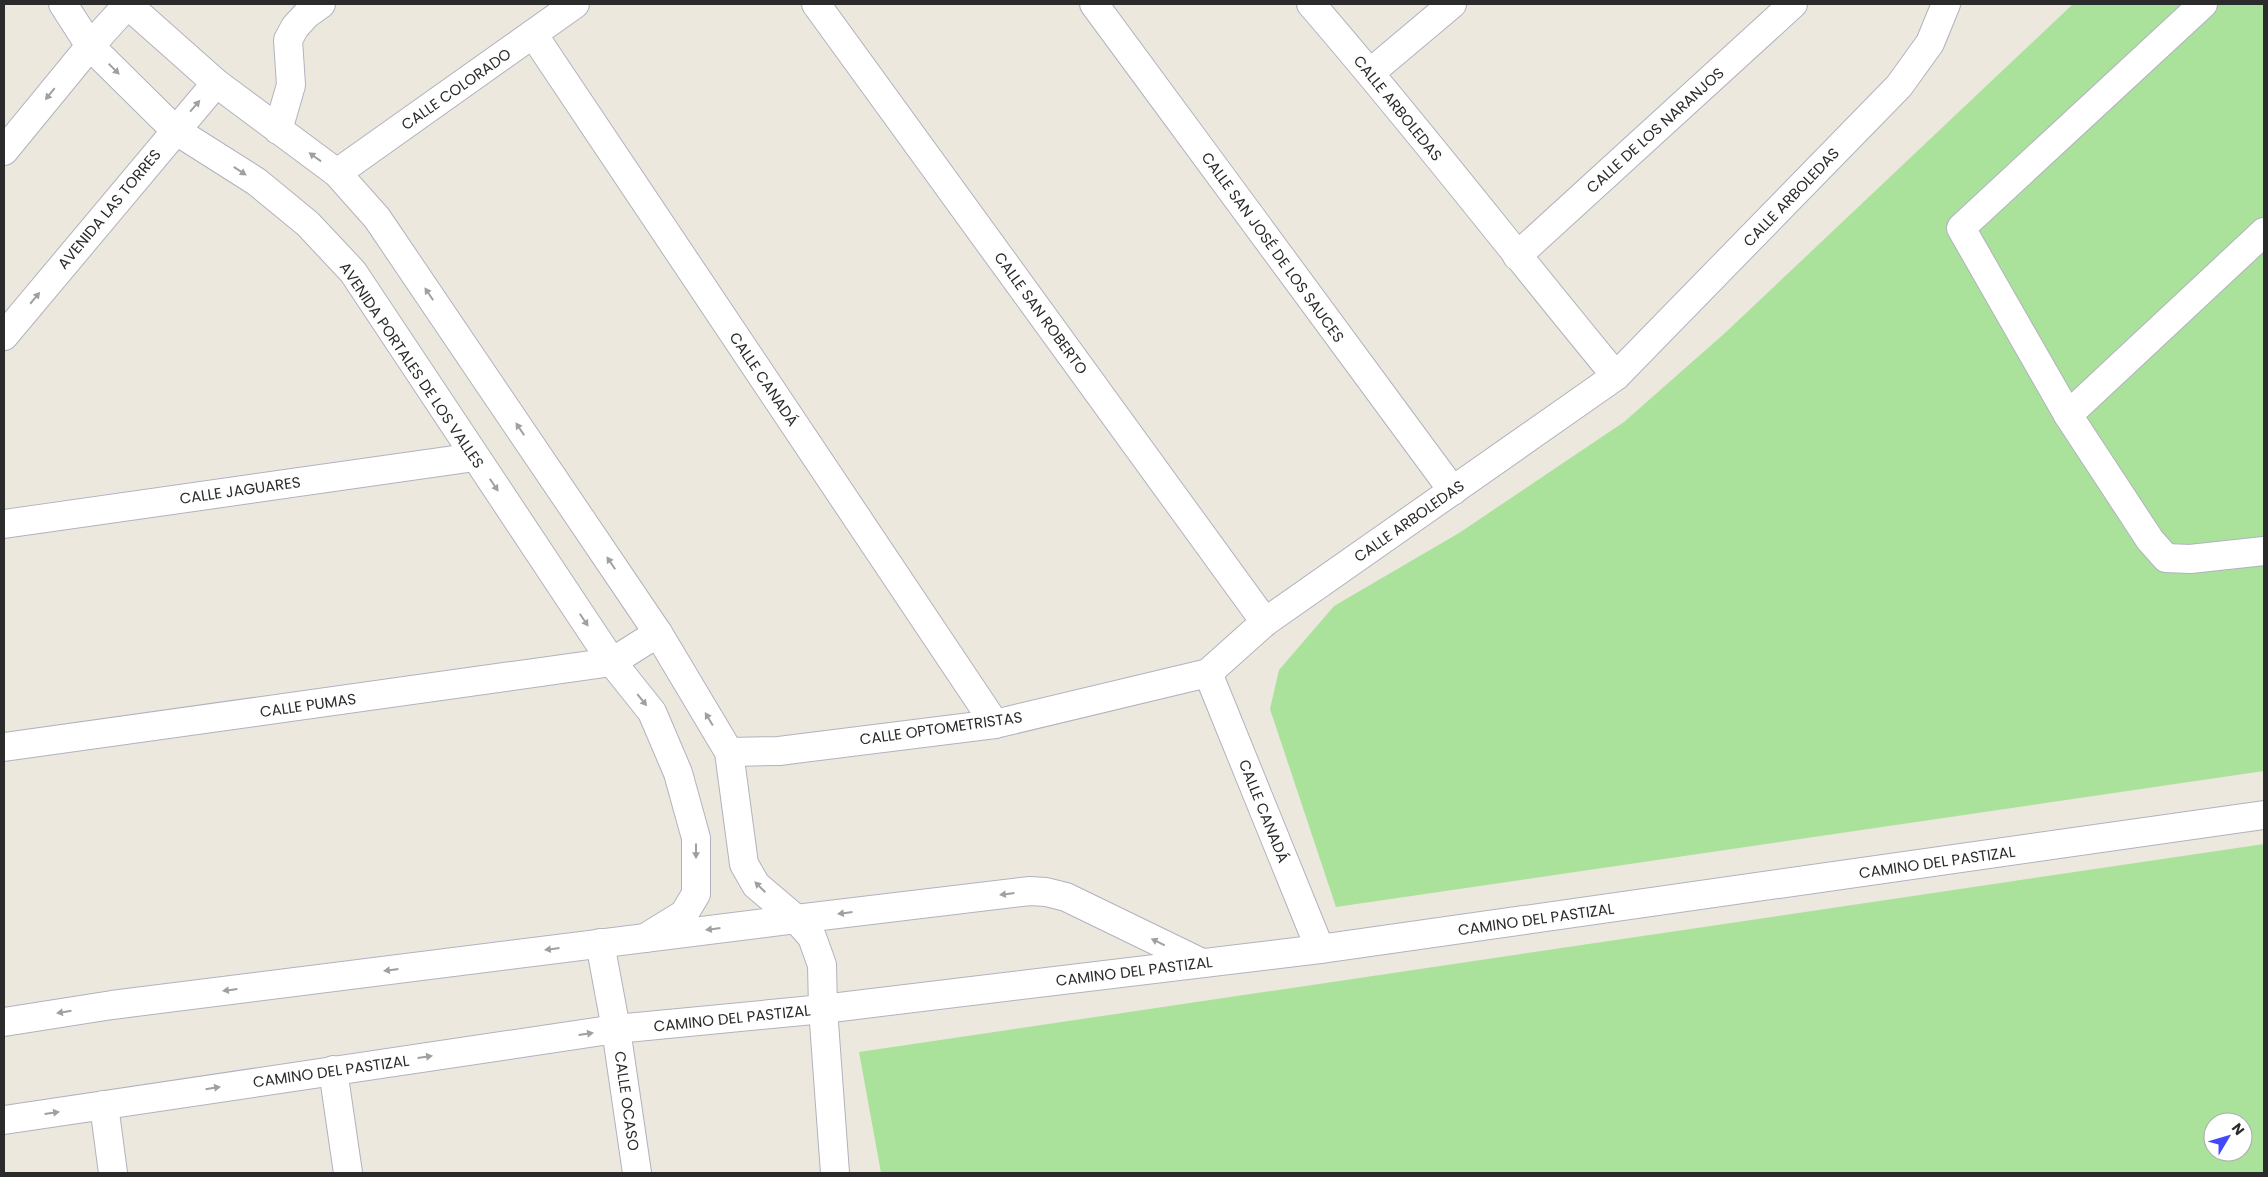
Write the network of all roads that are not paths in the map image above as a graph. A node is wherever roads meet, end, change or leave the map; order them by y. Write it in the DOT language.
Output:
graph roads {
  1 [pos="63,4"];
  2 [pos="128,4"];
  3 [pos="321,4"];
  4 [pos="575,4"];
  5 [pos="816,4"];
  6 [pos="1094,4"];
  7 [pos="1311,4"];
  8 [pos="1452,4"];
  9 [pos="1793,4"];
  10 [pos="1946,4"];
  11 [pos="2203,4"];
  12 [pos="534,34"];
  13 [pos="90,46"];
  14 [pos="1370,73"];
  15 [pos="216,83"];
  16 [pos="175,130"];
  17 [pos="278,130"];
  18 [pos="4,151"];
  19 [pos="337,173"];
  20 [pos="2264,232"];
  21 [pos="1517,256"];
  22 [pos="4,336"];
  23 [pos="1616,376"];
  24 [pos="2068,415"];
  25 [pos="475,457"];
  26 [pos="1453,490"];
  27 [pos="4,524"];
  28 [pos="2264,551"];
  29 [pos="1265,622"];
  30 [pos="658,633"];
  31 [pos="612,662"];
  32 [pos="1208,673"];
  33 [pos="995,724"];
  34 [pos="4,747"];
  35 [pos="729,752"];
  36 [pos="2264,815"];
  37 [pos="796,919"];
  38 [pos="644,938"];
  39 [pos="600,943"];
  40 [pos="1320,949"];
  41 [pos="1202,963"];
  42 [pos="823,1009"];
  43 [pos="4,1022"];
  44 [pos="616,1029"];
  45 [pos="333,1070"];
  46 [pos="104,1105"];
  47 [pos="4,1120"];
  48 [pos="113,1173"];
  49 [pos="348,1173"];
  50 [pos="637,1173"];
  51 [pos="835,1173"];
  1 -- 13 [label="street, AVENIDA PORTALES DE LOS VALLES"];
  2 -- 13 [label="street"];
  2 -- 15 [label="street"];
  3 -- 17 [label="street"];
  4 -- 12 [label="street, CALLE COLORADO"];
  5 -- 29 [label="street, CALLE SAN ROBERTO"];
  6 -- 26 [label="street, CALLE SAN JOSÉ DE LOS SAUCES"];
  7 -- 14 [label="street, CALLE ARBOLEDAS"];
  8 -- 14 [label="street"];
  9 -- 21 [label="street, CALLE DE LOS NARANJOS"];
  10 -- 23 [label="street, CALLE ARBOLEDAS"];
  11 -- 24 [label="street"];
  12 -- 19 [label="street, CALLE COLORADO"];
  12 -- 33 [label="street, CALLE CANADÁ"];
  13 -- 16 [label="street, AVENIDA PORTALES DE LOS VALLES, one-way"];
  13 -- 18 [label="street, one-way"];
  14 -- 21 [label="street, CALLE ARBOLEDAS"];
  16 -- 15 [label="street, AVENIDA LAS TORRES, one-way"];
  15 -- 17 [label="street"];
  22 -- 16 [label="street, AVENIDA LAS TORRES, one-way"];
  16 -- 25 [label="street, AVENIDA PORTALES DE LOS VALLES, one-way"];
  19 -- 17 [label="street, one-way"];
  30 -- 19 [label="street, one-way"];
  20 -- 24 [label="street"];
  21 -- 23 [label="street, CALLE ARBOLEDAS"];
  23 -- 26 [label="street, CALLE ARBOLEDAS"];
  24 -- 28 [label="street"];
  25 -- 27 [label="street, CALLE JAGUARES"];
  25 -- 31 [label="street, AVENIDA PORTALES DE LOS VALLES, one-way"];
  26 -- 29 [label="street, CALLE ARBOLEDAS"];
  29 -- 32 [label="street, CALLE ARBOLEDAS"];
  30 -- 31 [label="street"];
  35 -- 30 [label="street, one-way"];
  31 -- 34 [label="street, CALLE PUMAS"];
  31 -- 38 [label="street, AVENIDA PORTALES DE LOS VALLES, one-way"];
  32 -- 33 [label="street, CALLE OPTOMETRISTAS"];
  32 -- 40 [label="street, CALLE CANADÁ"];
  33 -- 35 [label="street, CALLE OPTOMETRISTAS"];
  37 -- 35 [label="street, one-way"];
  36 -- 40 [label="street, CAMINO DEL PASTIZAL"];
  37 -- 38 [label="street, one-way"];
  41 -- 37 [label="street, one-way"];
  37 -- 42 [label="street"];
  38 -- 39 [label="street"];
  39 -- 43 [label="street, one-way"];
  39 -- 44 [label="street, CALLE OCASO"];
  40 -- 41 [label="street, CAMINO DEL PASTIZAL"];
  41 -- 42 [label="street, CAMINO DEL PASTIZAL"];
  42 -- 44 [label="street, CAMINO DEL PASTIZAL"];
  42 -- 51 [label="street"];
  45 -- 44 [label="street, CAMINO DEL PASTIZAL, one-way"];
  44 -- 50 [label="street, CALLE OCASO"];
  46 -- 45 [label="street, CAMINO DEL PASTIZAL, one-way"];
  45 -- 49 [label="street"];
  47 -- 46 [label="street, CAMINO DEL PASTIZAL, one-way"];
  46 -- 48 [label="street"];
}
